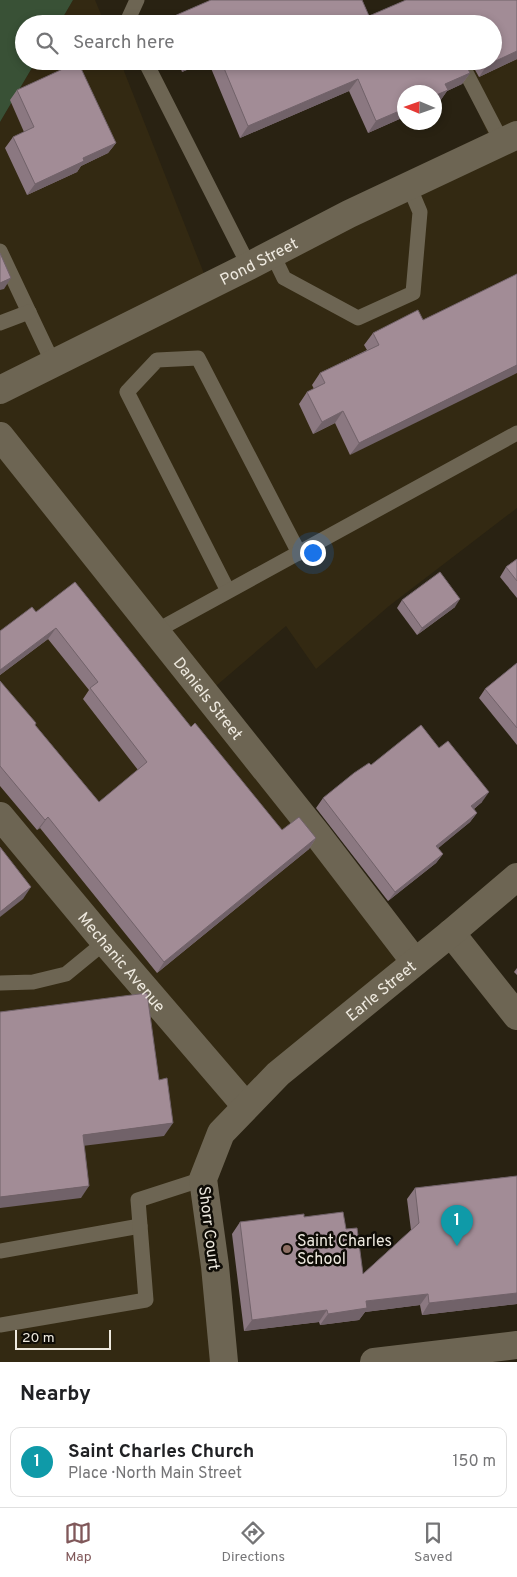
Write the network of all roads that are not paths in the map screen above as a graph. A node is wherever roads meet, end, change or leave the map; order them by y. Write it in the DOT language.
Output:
graph roads {
  1 [pos="137,0"];
  2 [pos="130,15"];
  3 [pos="150,70"];
  4 [pos="466,70"];
  5 [pos="509,139"];
  6 [pos="409,186"];
  7 [pos="0,251"];
  8 [pos="260,260"];
  9 [pos="29,312"];
  10 [pos="0,324"];
  11 [pos="53,364"];
  12 [pos="0,390"];
  13 [pos="517,433"];
  14 [pos="0,436"];
  15 [pos="299,553"];
  16 [pos="228,592"];
  17 [pos="156,631"];
  18 [pos="0,816"];
  19 [pos="517,876"];
  20 [pos="451,933"];
  21 [pos="105,942"];
  22 [pos="415,962"];
  23 [pos="0,983"];
  24 [pos="517,1016"];
  25 [pos="246,1106"];
  26 [pos="203,1179"];
  27 [pos="140,1226"];
  28 [pos="0,1251"];
  29 [pos="0,1325"];
  30 [pos="517,1344"];
  31 [pos="410,1359"];
  32 [pos="224,1362"];
  33 [pos="374,1362"];
  1 -- 2 [label="lane"];
  3 -- 8 [label="lane"];
  4 -- 5 [label="lane"];
  5 -- 6 [label="street, Pond Street"];
  6 -- 8 [label="street, Pond Street"];
  6 -- 8 [label="lane"];
  7 -- 9 [label="lane"];
  8 -- 11 [label="street, Pond Street"];
  9 -- 10 [label="lane"];
  9 -- 11 [label="lane"];
  11 -- 12 [label="street, Pond Street"];
  13 -- 15 [label="lane"];
  14 -- 17 [label="street, Daniels Street"];
  15 -- 16 [label="lane"];
  15 -- 16 [label="lane"];
  16 -- 17 [label="lane"];
  17 -- 22 [label="street, Daniels Street"];
  18 -- 21 [label="street, Mechanic Avenue"];
  19 -- 20 [label="street, Earle Street"];
  20 -- 22 [label="street, Earle Street"];
  20 -- 24 [label="street"];
  21 -- 23 [label="lane"];
  21 -- 25 [label="street, Mechanic Avenue"];
  22 -- 25 [label="street, Earle Street"];
  25 -- 26 [label="street, Shorr Court"];
  26 -- 27 [label="lane"];
  26 -- 32 [label="street, Shorr Court"];
  27 -- 28 [label="lane"];
  27 -- 29 [label="lane"];
  30 -- 31 [label="street"];
  31 -- 33 [label="street"];
}
